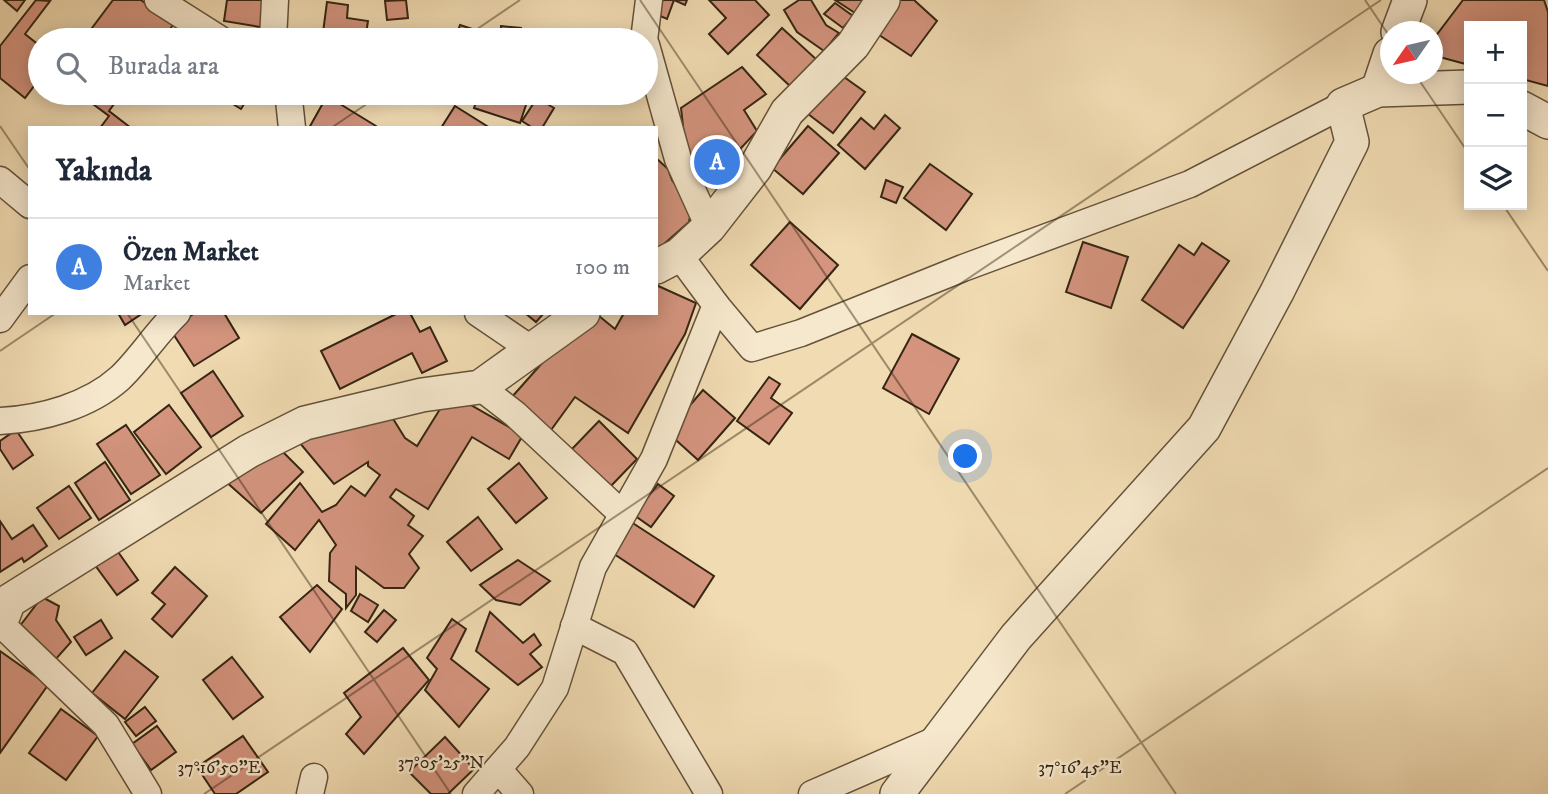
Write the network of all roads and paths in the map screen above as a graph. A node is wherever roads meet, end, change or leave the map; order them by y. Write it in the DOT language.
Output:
graph roads {
  1 [pos="158,0"];
  2 [pos="275,0"];
  3 [pos="649,0"];
  4 [pos="883,0"];
  5 [pos="1410,0"];
  6 [pos="1402,21"];
  7 [pos="201,28"];
  8 [pos="274,28"];
  9 [pos="646,28"];
  10 [pos="1380,84"];
  11 [pos="1464,87"];
  12 [pos="658,88"];
  13 [pos="1378,90"];
  14 [pos="290,105"];
  15 [pos="1343,105"];
  16 [pos="1527,111"];
  17 [pos="1548,122"];
  18 [pos="292,126"];
  19 [pos="0,180"];
  20 [pos="28,203"];
  21 [pos="709,228"];
  22 [pos="667,261"];
  23 [pos="28,281"];
  24 [pos="716,305"];
  25 [pos="175,315"];
  26 [pos="481,315"];
  27 [pos="580,315"];
  28 [pos="0,319"];
  29 [pos="531,349"];
  30 [pos="480,387"];
  31 [pos="0,421"];
  32 [pos="621,513"];
  33 [pos="0,623"];
  34 [pos="574,626"];
  35 [pos="939,739"];
  36 [pos="498,769"];
  37 [pos="148,794"];
  38 [pos="476,794"];
  39 [pos="520,794"];
  40 [pos="709,794"];
  41 [pos="812,794"];
  42 [pos="897,794"];
  1 -- 7 [label="street"];
  2 -- 8 [label="street"];
  3 -- 9 [label="street"];
  4 -- 21 [label="street"];
  5 -- 6 [label="street"];
  10 -- 13 [label="street"];
  11 -- 13 [label="street"];
  12 -- 21 [label="street"];
  13 -- 15 [label="street"];
  14 -- 18 [label="street"];
  15 -- 24 [label="street"];
  15 -- 35 [label="street"];
  16 -- 17 [label="street"];
  19 -- 20 [label="street"];
  21 -- 22 [label="street"];
  22 -- 24 [label="street"];
  23 -- 28 [label="street"];
  24 -- 32 [label="street"];
  25 -- 31 [label="street"];
  26 -- 29 [label="street"];
  27 -- 29 [label="street"];
  29 -- 30 [label="street"];
  30 -- 32 [label="street"];
  30 -- 33 [label="street"];
  32 -- 34 [label="street"];
  33 -- 37 [label="street"];
  34 -- 36 [label="street"];
  34 -- 40 [label="street"];
  35 -- 41 [label="street"];
  35 -- 42 [label="street"];
  36 -- 38 [label="street"];
  36 -- 39 [label="street"];
}
